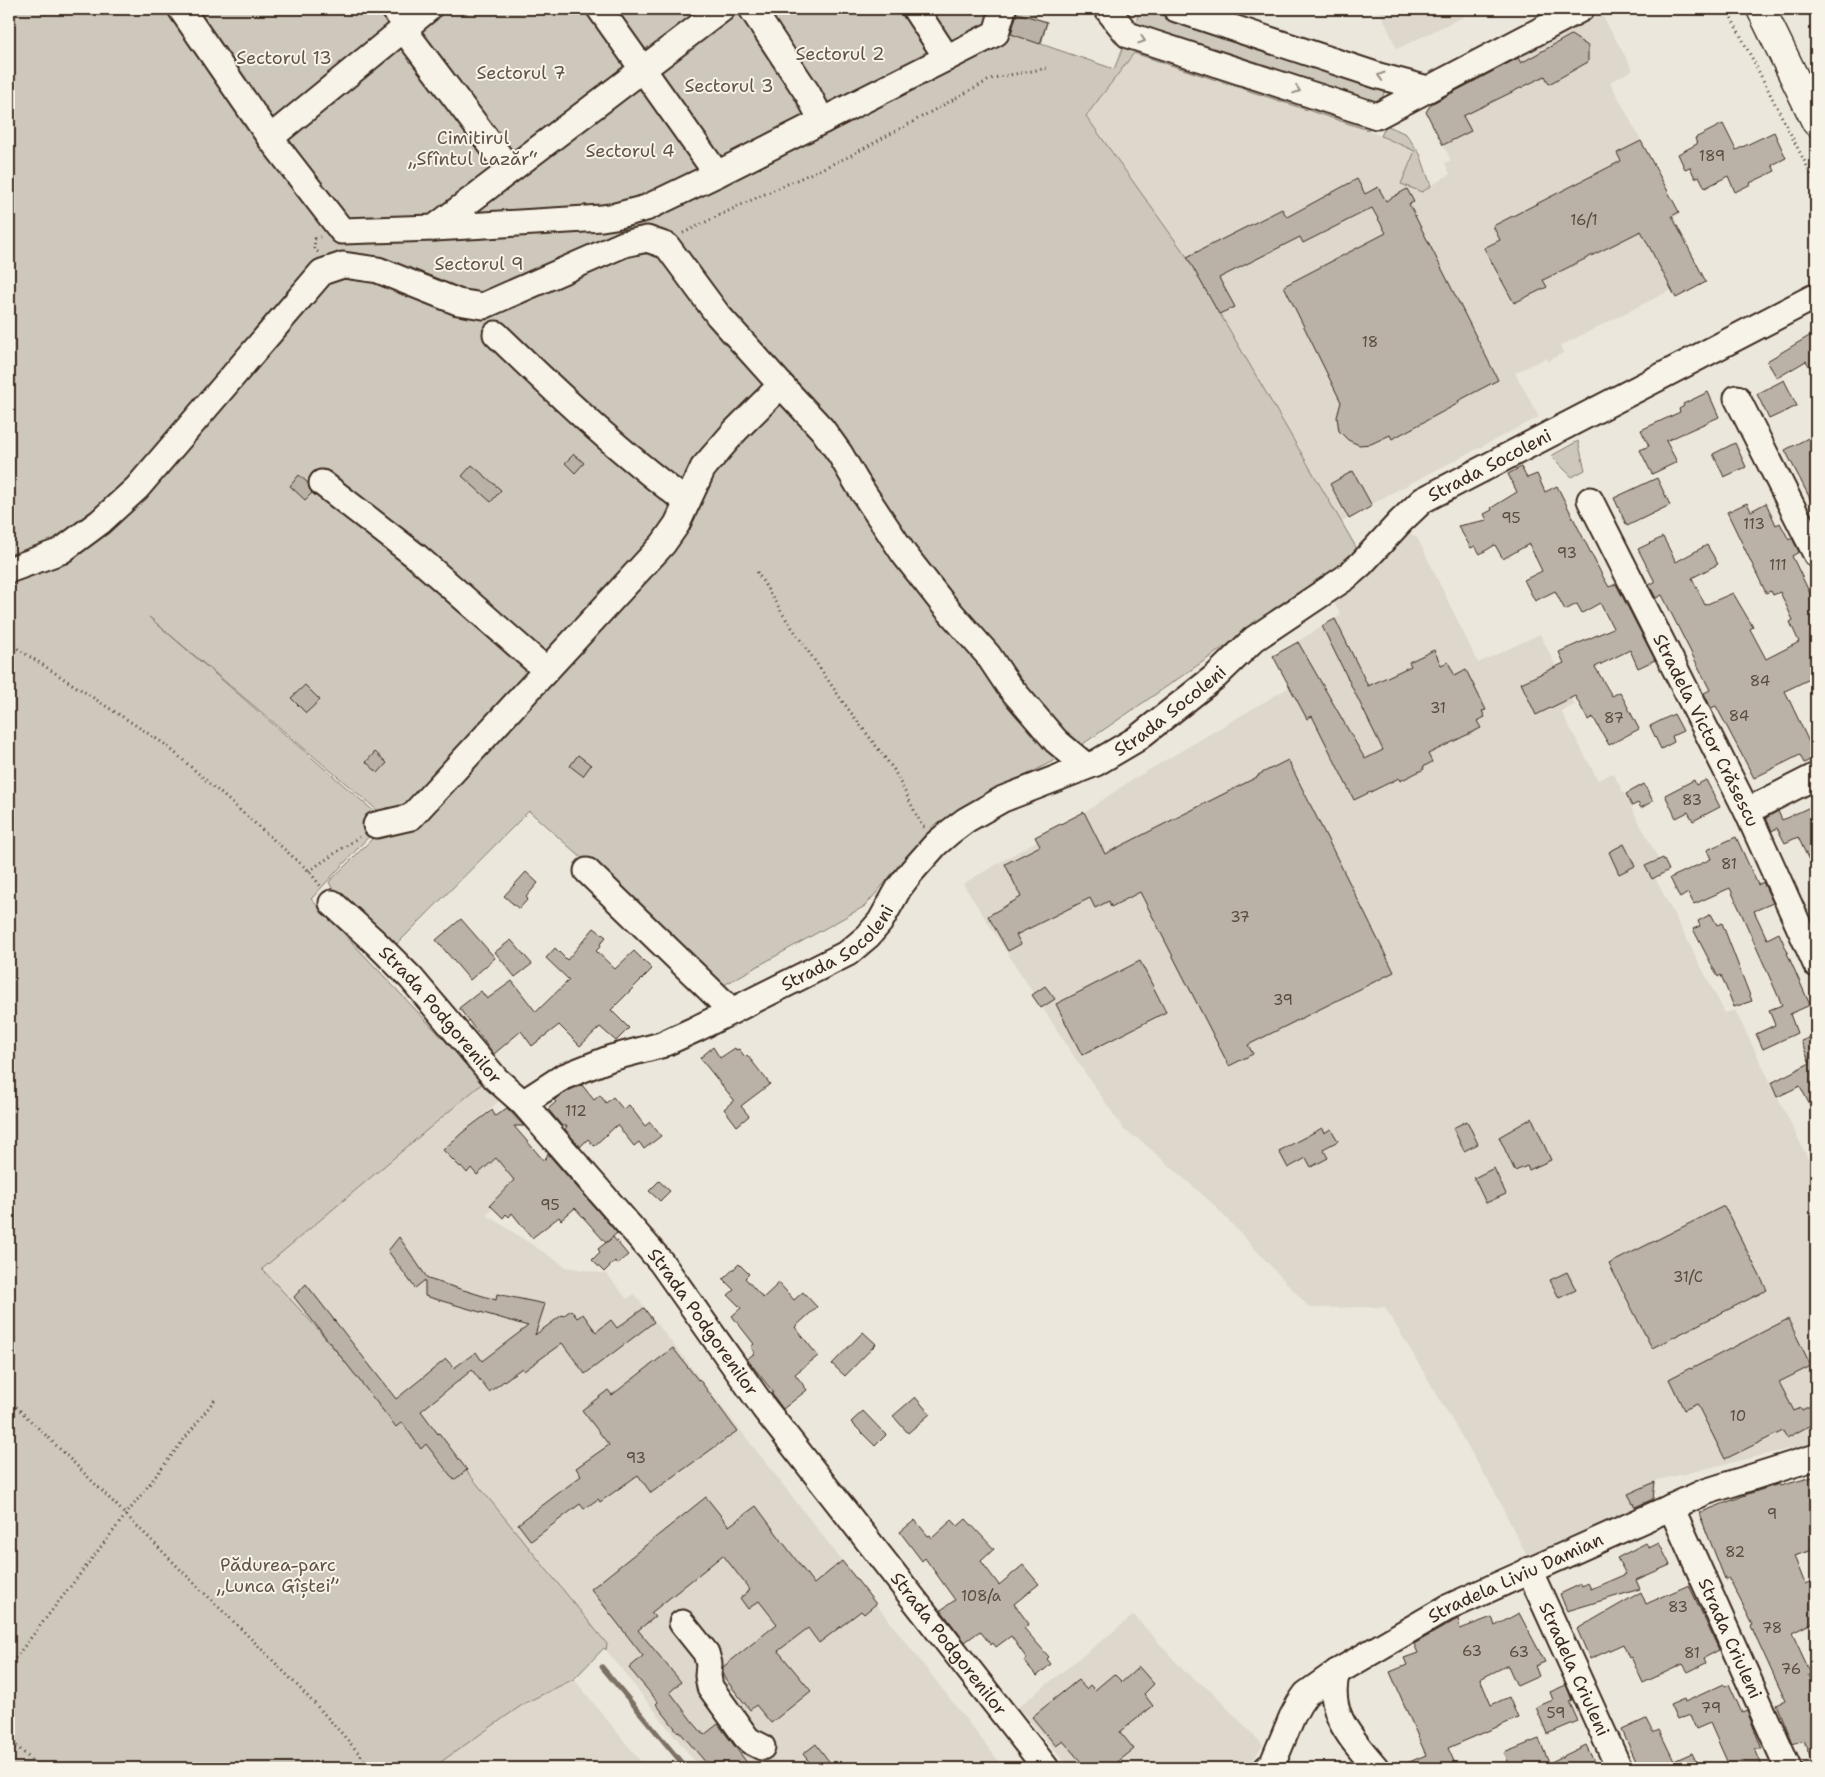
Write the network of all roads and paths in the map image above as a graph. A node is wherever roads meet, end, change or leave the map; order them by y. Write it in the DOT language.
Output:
graph roads {
  1 [pos="182,9"];
  2 [pos="428,9"];
  3 [pos="600,9"];
  4 [pos="722,9"];
  5 [pos="752,9"];
  6 [pos="915,9"];
  7 [pos="1003,9"];
  8 [pos="1107,9"];
  9 [pos="1176,9"];
  10 [pos="1581,9"];
  11 [pos="1727,9"];
  12 [pos="1761,9"];
  13 [pos="400,17"];
  14 [pos="947,58"];
  15 [pos="1048,68"];
  16 [pos="642,69"];
  17 [pos="1428,89"];
  18 [pos="822,121"];
  19 [pos="1816,122"];
  20 [pos="270,138"];
  21 [pos="510,170"];
  22 [pos="717,174"];
  23 [pos="1816,184"];
  24 [pos="434,228"];
  25 [pos="667,246"];
  26 [pos="1816,296"];
  27 [pos="496,334"];
  28 [pos="781,385"];
  29 [pos="1737,398"];
  30 [pos="322,483"];
  31 [pos="1590,500"];
  32 [pos="687,502"];
  33 [pos="1816,554"];
  34 [pos="9,570"];
  35 [pos="757,572"];
  36 [pos="9,643"];
  37 [pos="546,670"];
  38 [pos="1086,766"];
  39 [pos="1816,776"];
  40 [pos="1748,811"];
  41 [pos="376,825"];
  42 [pos="950,832"];
  43 [pos="310,871"];
  44 [pos="586,871"];
  45 [pos="332,903"];
  46 [pos="1816,964"];
  47 [pos="732,1011"];
  48 [pos="523,1103"];
  49 [pos="216,1398"];
  50 [pos="9,1400"];
  51 [pos="1816,1457"];
  52 [pos="1671,1507"];
  53 [pos="127,1515"];
  54 [pos="1529,1570"];
  55 [pos="682,1623"];
  56 [pos="9,1666"];
  57 [pos="1336,1672"];
  58 [pos="9,1739"];
  59 [pos="762,1747"];
  60 [pos="40,1768"];
  61 [pos="371,1768"];
  62 [pos="1046,1768"];
  63 [pos="1267,1768"];
  64 [pos="1376,1768"];
  65 [pos="1618,1768"];
  66 [pos="1788,1768"];
  1 -- 20 [label="street"];
  2 -- 13 [label="street"];
  3 -- 16 [label="street"];
  4 -- 16 [label="street"];
  5 -- 18 [label="street"];
  6 -- 14 [label="street"];
  7 -- 14 [label="street"];
  8 -- 17 [label="street, one-way"];
  17 -- 9 [label="street, one-way"];
  10 -- 17 [label="street"];
  11 -- 23 [label="path"];
  12 -- 19 [label="main road"];
  13 -- 20 [label="street"];
  13 -- 21 [label="street"];
  14 -- 18 [label="street"];
  15 -- 25 [label="path"];
  16 -- 21 [label="street"];
  16 -- 22 [label="street"];
  18 -- 22 [label="street"];
  20 -- 24 [label="street"];
  21 -- 24 [label="street"];
  22 -- 24 [label="street"];
  25 -- 28 [label="street"];
  25 -- 34 [label="street"];
  26 -- 38 [label="street, Strada Socoleni"];
  27 -- 32 [label="street"];
  28 -- 32 [label="street"];
  28 -- 38 [label="street"];
  29 -- 33 [label="street"];
  30 -- 37 [label="street"];
  31 -- 40 [label="street, Stradela Victor Crăsescu"];
  32 -- 37 [label="street"];
  35 -- 42 [label="path"];
  36 -- 43 [label="path"];
  37 -- 41 [label="street"];
  38 -- 42 [label="street, Strada Socoleni"];
  39 -- 40 [label="street"];
  40 -- 46 [label="street, Stradela Victor Crăsescu"];
  41 -- 43 [label="path"];
  42 -- 47 [label="street, Strada Socoleni"];
  43 -- 45 [label="path"];
  44 -- 47 [label="street"];
  45 -- 48 [label="street, Strada Podgorenilor"];
  47 -- 48 [label="street, Strada Socoleni"];
  48 -- 62 [label="street, Strada Podgorenilor"];
  49 -- 53 [label="path"];
  50 -- 53 [label="path"];
  51 -- 52 [label="street, Stradela Liviu Damian"];
  52 -- 54 [label="street, Stradela Liviu Damian"];
  52 -- 66 [label="street, Strada Criuleni"];
  53 -- 56 [label="path"];
  53 -- 61 [label="path"];
  54 -- 57 [label="street, Stradela Liviu Damian"];
  54 -- 65 [label="street, Stradela Criuleni"];
  55 -- 59 [label="street"];
  57 -- 63 [label="street, Stradela Liviu Damian"];
  57 -- 64 [label="street"];
  58 -- 60 [label="path"];
}
